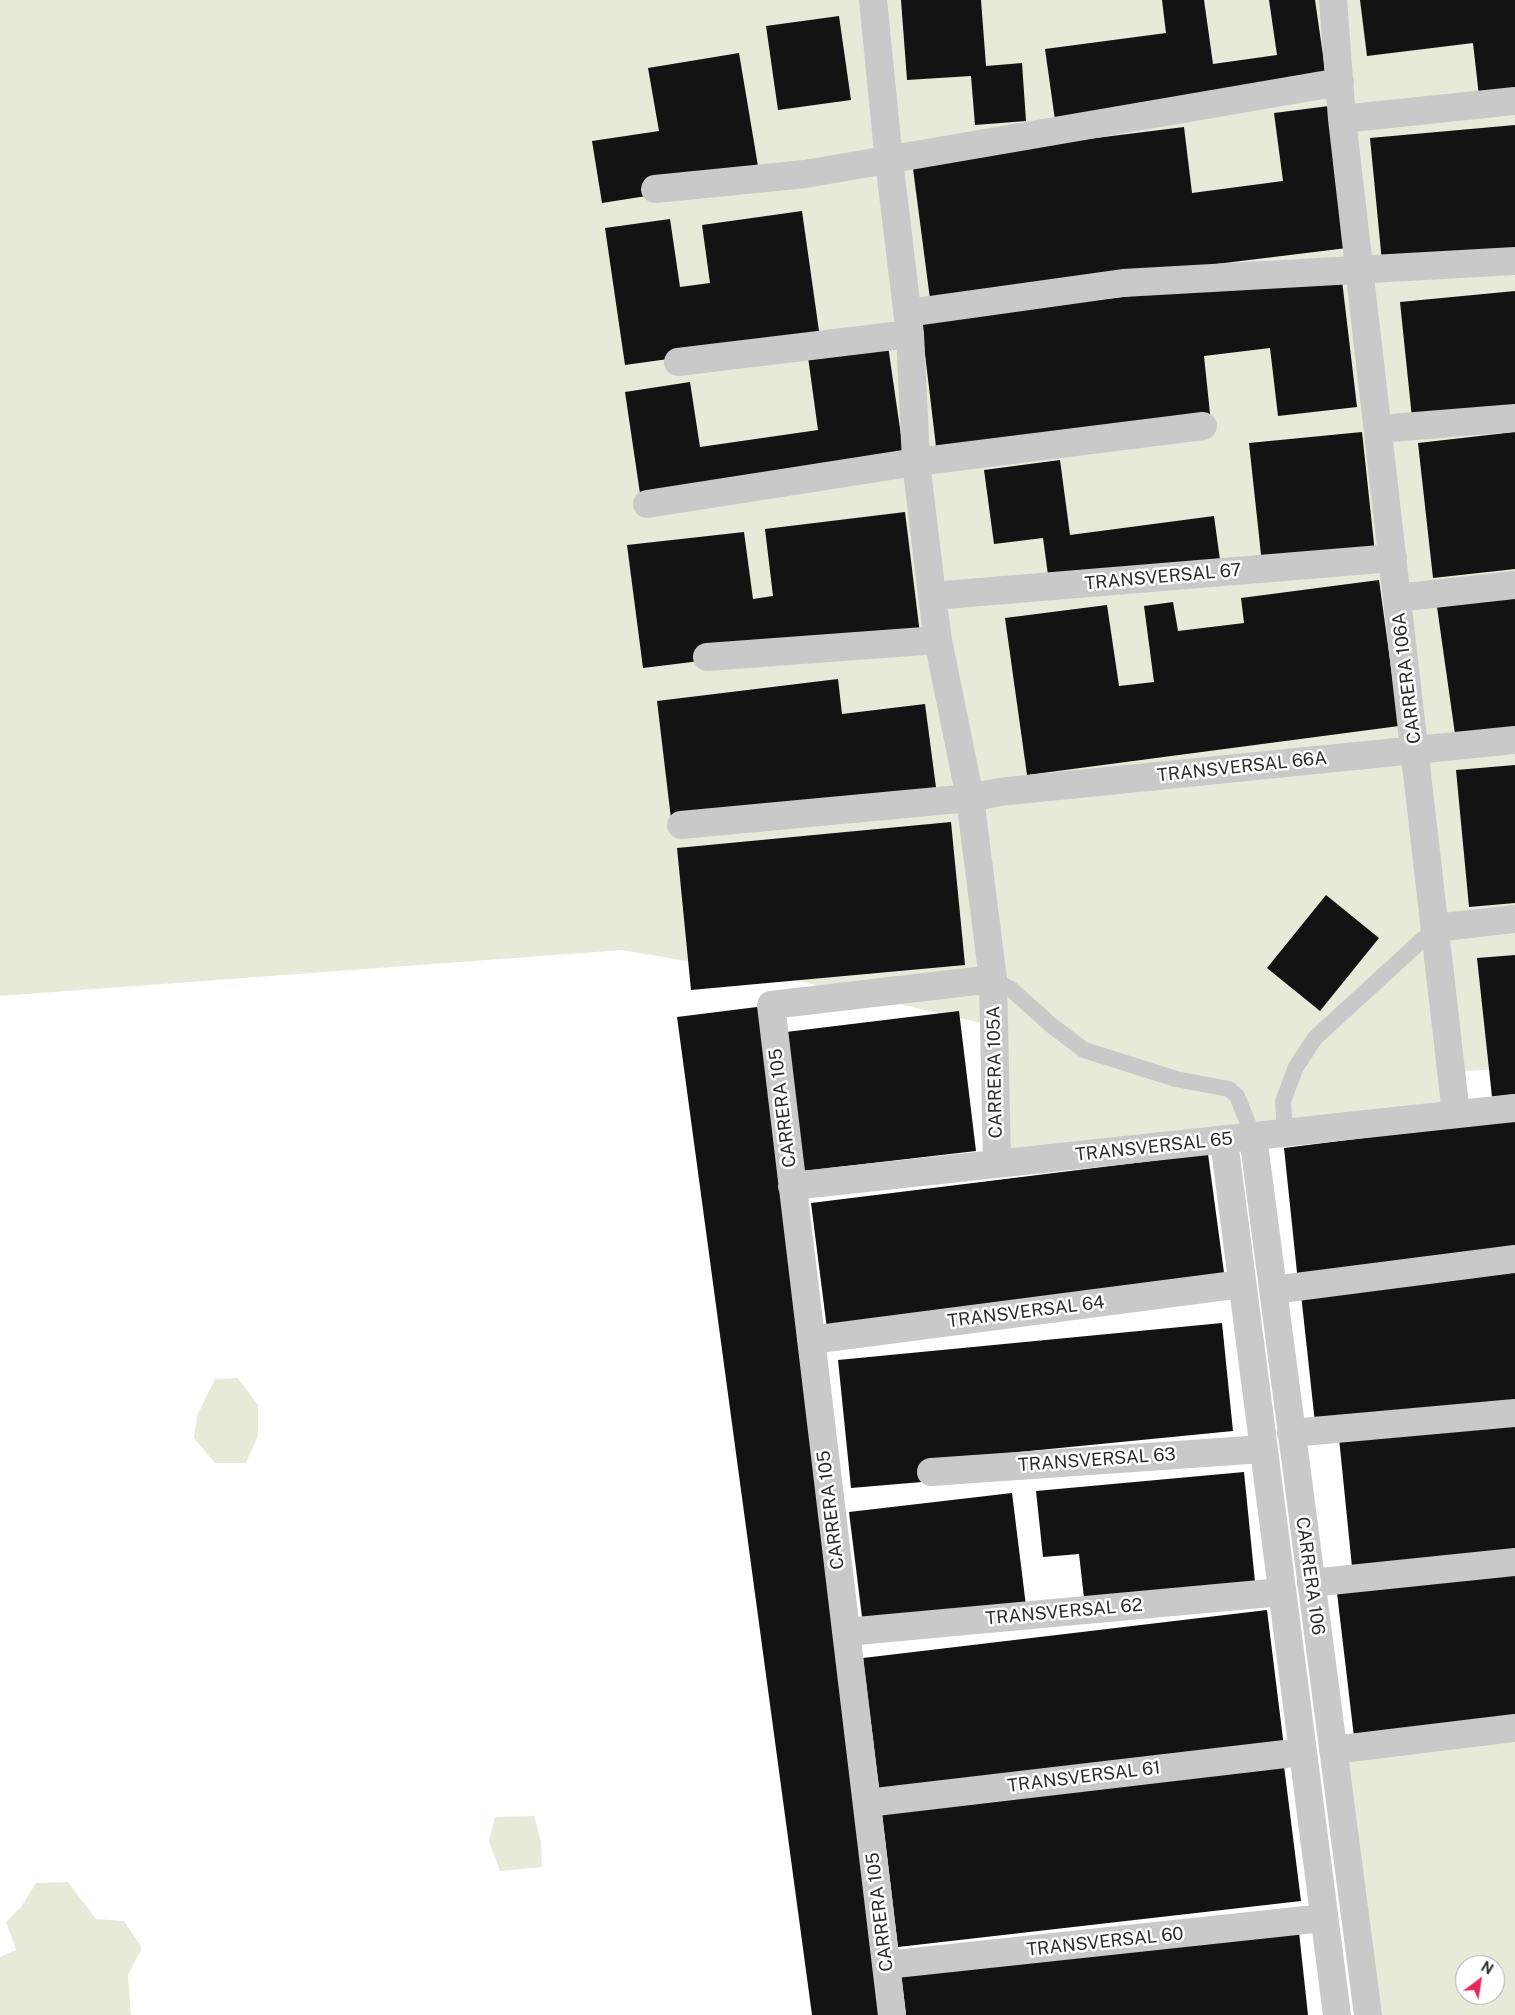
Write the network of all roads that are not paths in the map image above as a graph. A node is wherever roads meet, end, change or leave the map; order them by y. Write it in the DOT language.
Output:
graph roads {
  1 [pos="873,0"];
  2 [pos="1333,0"];
  3 [pos="1340,82"];
  4 [pos="1515,101"];
  5 [pos="1342,119"];
  6 [pos="889,161"];
  7 [pos="655,189"];
  8 [pos="1515,261"];
  9 [pos="1359,268"];
  10 [pos="909,323"];
  11 [pos="678,362"];
  12 [pos="1515,418"];
  13 [pos="1203,426"];
  14 [pos="1378,429"];
  15 [pos="916,462"];
  16 [pos="647,504"];
  17 [pos="1393,558"];
  18 [pos="1515,585"];
  19 [pos="932,596"];
  20 [pos="1397,598"];
  21 [pos="938,640"];
  22 [pos="707,657"];
  23 [pos="1515,740"];
  24 [pos="1415,750"];
  25 [pos="970,798"];
  26 [pos="681,825"];
  27 [pos="1515,920"];
  28 [pos="1435,928"];
  29 [pos="993,979"];
  30 [pos="1515,1108"];
  31 [pos="1456,1114"];
  32 [pos="1285,1133"];
  33 [pos="1253,1136"];
  34 [pos="1224,1140"];
  35 [pos="996,1164"];
  36 [pos="792,1186"];
  37 [pos="1515,1259"];
  38 [pos="1242,1284"];
  39 [pos="1273,1290"];
  40 [pos="811,1340"];
  41 [pos="1515,1413"];
  42 [pos="1291,1433"];
  43 [pos="1263,1449"];
  44 [pos="931,1472"];
  45 [pos="1515,1562"];
  46 [pos="1311,1583"];
  47 [pos="1282,1592"];
  48 [pos="846,1632"];
  49 [pos="1515,1728"];
  50 [pos="1333,1750"];
  51 [pos="1302,1752"];
  52 [pos="867,1803"];
  53 [pos="1324,1918"];
  54 [pos="886,1965"];
  55 [pos="892,2015"];
  56 [pos="1338,2015"];
  57 [pos="1368,2015"];
  1 -- 6 [label="street, CARRERA 105A"];
  2 -- 3 [label="street, CARRERA 106A"];
  3 -- 5 [label="street, CARRERA 106A"];
  3 -- 6 [label="street"];
  4 -- 5 [label="street"];
  5 -- 9 [label="street, CARRERA 106A"];
  6 -- 7 [label="street"];
  6 -- 10 [label="street, CARRERA 105A"];
  8 -- 9 [label="street"];
  9 -- 10 [label="street"];
  9 -- 14 [label="street, CARRERA 106A"];
  10 -- 11 [label="street"];
  10 -- 15 [label="street, CARRERA 105A"];
  12 -- 14 [label="street"];
  13 -- 15 [label="street"];
  14 -- 17 [label="street, CARRERA 106A"];
  15 -- 16 [label="street"];
  15 -- 19 [label="street, CARRERA 105A"];
  17 -- 19 [label="street, TRANSVERSAL 67"];
  17 -- 20 [label="street, CARRERA 106A"];
  18 -- 20 [label="street"];
  19 -- 21 [label="street, CARRERA 105A"];
  20 -- 24 [label="street, CARRERA 106A"];
  21 -- 22 [label="street"];
  21 -- 25 [label="street, CARRERA 105A"];
  23 -- 24 [label="street, TRANSVERSAL 66A"];
  24 -- 25 [label="street, TRANSVERSAL 66A"];
  24 -- 28 [label="street, CARRERA 106A"];
  25 -- 26 [label="street, TRANSVERSAL 66A"];
  25 -- 29 [label="street, CARRERA 105A"];
  27 -- 28 [label="street"];
  28 -- 31 [label="street, CARRERA 106A"];
  28 -- 32 [label="lane"];
  29 -- 33 [label="lane"];
  29 -- 35 [label="street, CARRERA 105A"];
  29 -- 36 [label="street, CARRERA 105"];
  30 -- 31 [label="street, TRANSVERSAL 65"];
  31 -- 32 [label="street, TRANSVERSAL 65"];
  32 -- 33 [label="street, TRANSVERSAL 65"];
  33 -- 34 [label="street, TRANSVERSAL 65"];
  33 -- 39 [label="street, CARRERA 106"];
  34 -- 35 [label="street, TRANSVERSAL 65"];
  34 -- 38 [label="street, CARRERA 106"];
  35 -- 36 [label="street, TRANSVERSAL 65"];
  36 -- 40 [label="street, CARRERA 105"];
  37 -- 39 [label="street"];
  38 -- 40 [label="street, TRANSVERSAL 64"];
  38 -- 43 [label="street, CARRERA 106"];
  39 -- 42 [label="street, CARRERA 106"];
  40 -- 48 [label="street, CARRERA 105"];
  41 -- 42 [label="street"];
  42 -- 46 [label="street, CARRERA 106"];
  43 -- 44 [label="street, TRANSVERSAL 63"];
  43 -- 47 [label="street, CARRERA 106"];
  45 -- 46 [label="street"];
  46 -- 50 [label="street, CARRERA 106"];
  47 -- 48 [label="street, TRANSVERSAL 62"];
  47 -- 51 [label="street, CARRERA 106"];
  48 -- 52 [label="street, CARRERA 105"];
  49 -- 50 [label="street"];
  50 -- 57 [label="street, CARRERA 106"];
  51 -- 52 [label="street, TRANSVERSAL 61"];
  51 -- 53 [label="street, CARRERA 106"];
  52 -- 54 [label="street, CARRERA 105"];
  53 -- 54 [label="street, TRANSVERSAL 60"];
  53 -- 56 [label="street, CARRERA 106"];
  54 -- 55 [label="street, CARRERA 105"];
}
